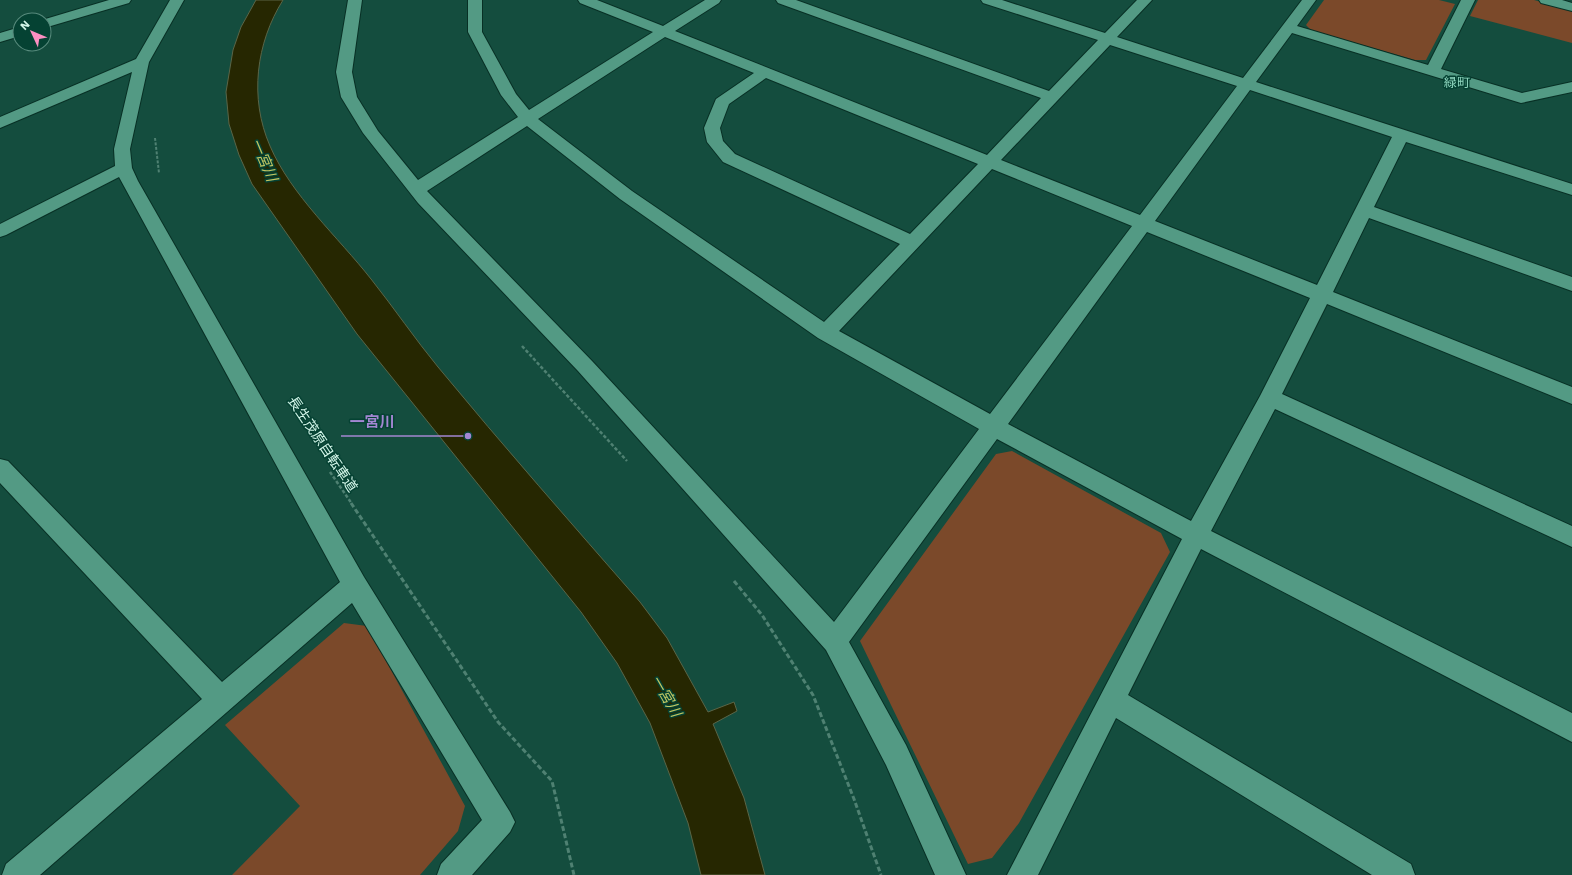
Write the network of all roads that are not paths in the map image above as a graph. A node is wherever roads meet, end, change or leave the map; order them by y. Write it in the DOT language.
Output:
graph roads {
  1 [pos="124,0"];
  2 [pos="177,0"];
  3 [pos="355,0"];
  4 [pos="475,0"];
  5 [pos="585,0"];
  6 [pos="714,0"];
  7 [pos="783,0"];
  8 [pos="988,0"];
  9 [pos="1145,0"];
  10 [pos="1309,0"];
  11 [pos="1468,0"];
  12 [pos="1546,0"];
  13 [pos="1572,7"];
  14 [pos="52,22"];
  15 [pos="1289,28"];
  16 [pos="664,32"];
  17 [pos="12,34"];
  18 [pos="0,38"];
  19 [pos="1108,39"];
  20 [pos="142,62"];
  21 [pos="1432,71"];
  22 [pos="765,72"];
  23 [pos="1248,84"];
  24 [pos="1572,87"];
  25 [pos="1052,97"];
  26 [pos="528,119"];
  27 [pos="0,123"];
  28 [pos="1402,134"];
  29 [pos="990,162"];
  30 [pos="124,168"];
  31 [pos="417,189"];
  32 [pos="1572,190"];
  33 [pos="1364,210"];
  34 [pos="1144,224"];
  35 [pos="0,231"];
  36 [pos="912,242"];
  37 [pos="1572,284"];
  38 [pos="1322,294"];
  39 [pos="825,333"];
  40 [pos="1572,396"];
  41 [pos="1270,398"];
  42 [pos="995,427"];
  43 [pos="0,468"];
  44 [pos="1196,535"];
  45 [pos="1572,537"];
  46 [pos="354,585"];
  47 [pos="835,641"];
  48 [pos="221,700"];
  49 [pos="1111,700"];
  50 [pos="1572,728"];
  51 [pos="17,875"];
  52 [pos="452,875"];
  53 [pos="951,875"];
  54 [pos="1022,875"];
  55 [pos="1400,875"];
  1 -- 14 [label="street"];
  2 -- 20 [label="street"];
  3 -- 31 [label="street"];
  4 -- 26 [label="street"];
  5 -- 16 [label="street"];
  6 -- 16 [label="street"];
  7 -- 25 [label="street"];
  8 -- 19 [label="street"];
  9 -- 19 [label="street"];
  10 -- 15 [label="street"];
  11 -- 21 [label="street"];
  12 -- 13 [label="street"];
  15 -- 21 [label="street"];
  15 -- 23 [label="street"];
  16 -- 22 [label="street"];
  16 -- 26 [label="street"];
  17 -- 18 [label="street"];
  19 -- 23 [label="street"];
  19 -- 25 [label="street"];
  20 -- 27 [label="street"];
  20 -- 30 [label="street"];
  21 -- 24 [label="street"];
  22 -- 29 [label="street"];
  22 -- 36 [label="street"];
  23 -- 28 [label="street"];
  23 -- 34 [label="street"];
  25 -- 29 [label="street"];
  26 -- 31 [label="street"];
  26 -- 39 [label="street"];
  28 -- 32 [label="street"];
  28 -- 33 [label="street"];
  29 -- 34 [label="street"];
  29 -- 36 [label="street"];
  30 -- 35 [label="street"];
  30 -- 46 [label="street"];
  31 -- 47 [label="street"];
  33 -- 37 [label="street"];
  33 -- 38 [label="street"];
  34 -- 38 [label="street"];
  34 -- 42 [label="street"];
  36 -- 39 [label="street"];
  38 -- 40 [label="street"];
  38 -- 41 [label="street"];
  39 -- 42 [label="street"];
  41 -- 44 [label="street"];
  41 -- 45 [label="street"];
  42 -- 44 [label="street"];
  42 -- 47 [label="street"];
  43 -- 48 [label="street"];
  44 -- 49 [label="street"];
  44 -- 50 [label="street"];
  46 -- 48 [label="street"];
  46 -- 52 [label="street"];
  47 -- 53 [label="street"];
  48 -- 51 [label="street"];
  49 -- 54 [label="street"];
  49 -- 55 [label="street"];
}
